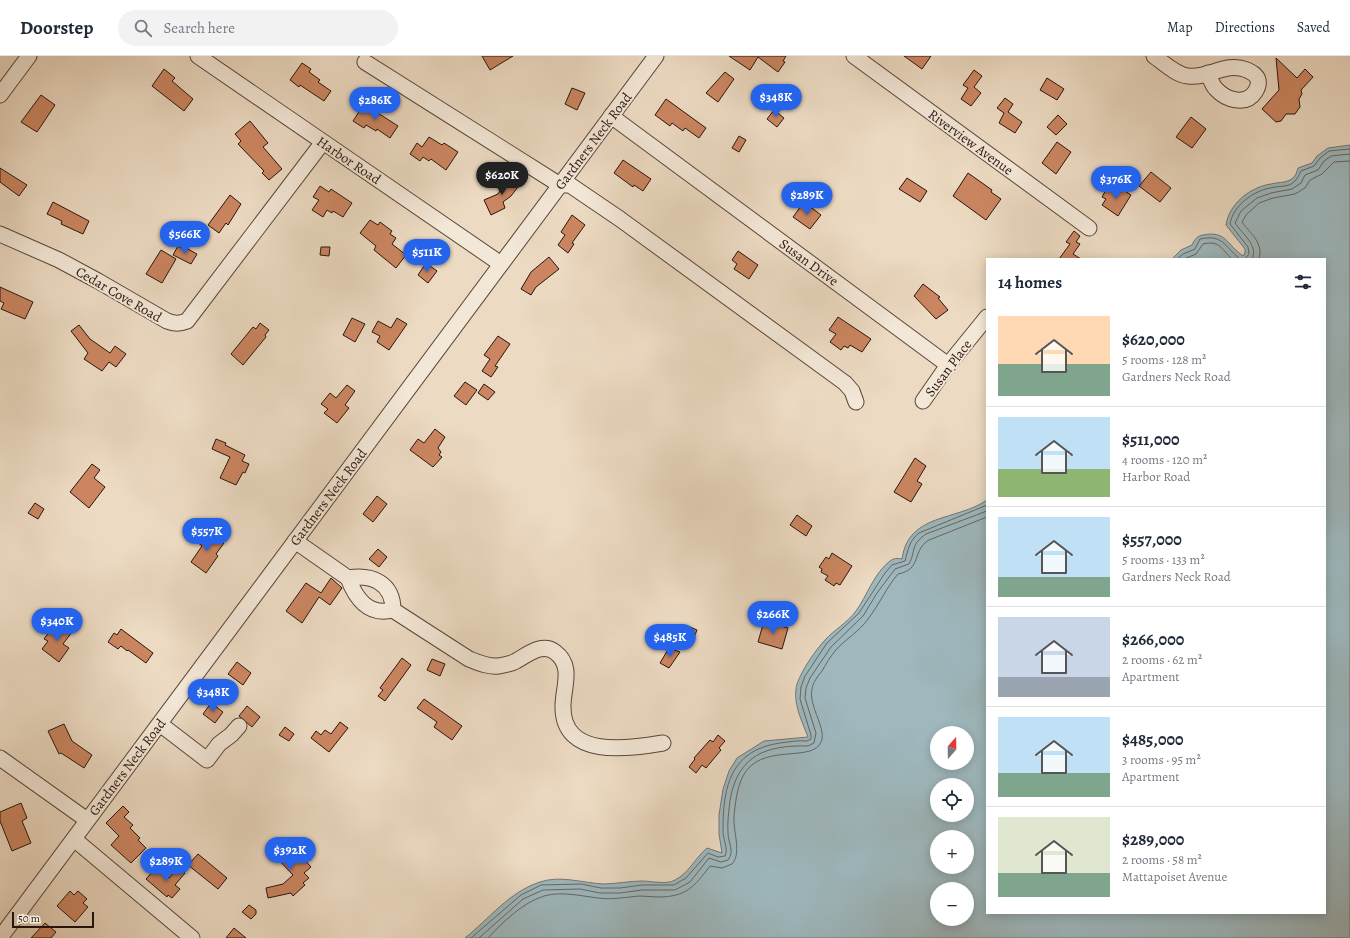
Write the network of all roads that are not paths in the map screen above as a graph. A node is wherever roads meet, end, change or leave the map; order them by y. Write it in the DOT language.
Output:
graph roads {
  1 [pos="29,56"];
  2 [pos="198,56"];
  3 [pos="656,56"];
  4 [pos="854,56"];
  5 [pos="1154,56"];
  6 [pos="365,62"];
  7 [pos="1208,73"];
  8 [pos="0,95"];
  9 [pos="611,116"];
  10 [pos="323,142"];
  11 [pos="560,185"];
  12 [pos="1089,228"];
  13 [pos="0,234"];
  14 [pos="501,264"];
  15 [pos="986,318"];
  16 [pos="948,365"];
  17 [pos="923,401"];
  18 [pos="856,402"];
  19 [pos="295,541"];
  20 [pos="348,578"];
  21 [pos="393,610"];
  22 [pos="160,724"];
  23 [pos="239,726"];
  24 [pos="663,743"];
  25 [pos="0,758"];
  26 [pos="87,820"];
  27 [pos="74,839"];
  28 [pos="0,938"];
  29 [pos="192,938"];
  1 -- 8 [label="street"];
  2 -- 10 [label="street, Harbor Road"];
  3 -- 9 [label="street, Gardners Neck Road"];
  4 -- 12 [label="street, Riverview Avenue"];
  5 -- 7 [label="street"];
  6 -- 11 [label="street"];
  9 -- 11 [label="street, Gardners Neck Road"];
  9 -- 16 [label="street, Susan Drive"];
  10 -- 13 [label="street, Cedar Cove Road"];
  10 -- 14 [label="street, Harbor Road"];
  11 -- 14 [label="street, Gardners Neck Road"];
  11 -- 18 [label="street"];
  14 -- 19 [label="street, Gardners Neck Road"];
  15 -- 16 [label="street, Susan Place"];
  16 -- 17 [label="street, Susan Place"];
  19 -- 20 [label="street"];
  19 -- 22 [label="street, Gardners Neck Road"];
  20 -- 21 [label="street"];
  20 -- 21 [label="street"];
  21 -- 24 [label="street"];
  22 -- 23 [label="street"];
  22 -- 26 [label="street, Gardners Neck Road"];
  25 -- 26 [label="street"];
  26 -- 27 [label="street, Gardners Neck Road"];
  27 -- 28 [label="street, Gardners Neck Road"];
  27 -- 29 [label="street"];
}
